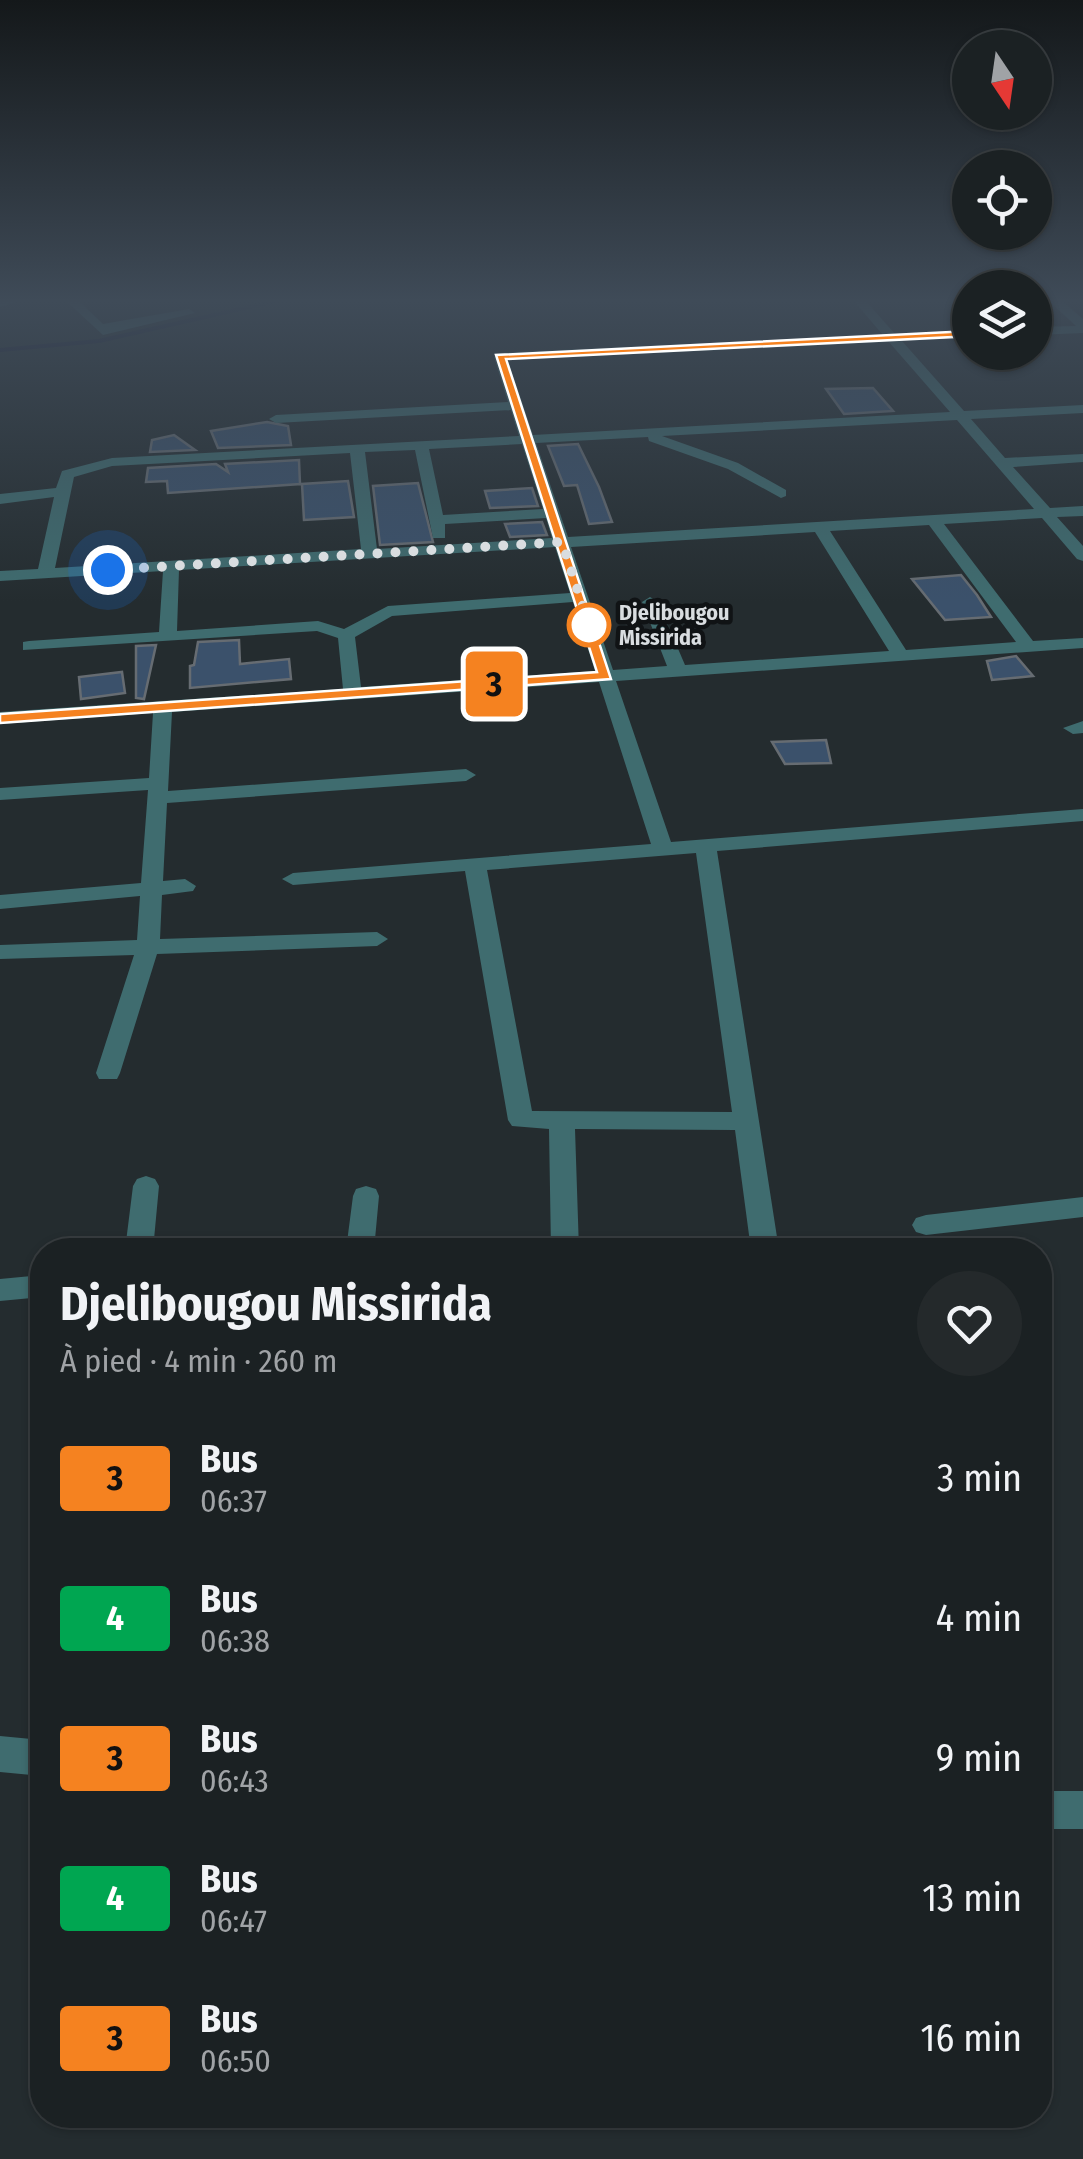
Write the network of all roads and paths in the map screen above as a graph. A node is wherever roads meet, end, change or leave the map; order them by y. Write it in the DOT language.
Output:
graph roads {
  1 [pos="372,401"];
  2 [pos="514,401"];
  3 [pos="947,401"];
  4 [pos="516,406"];
  5 [pos="1083,409"];
  6 [pos="374,414"];
  7 [pos="960,416"];
  8 [pos="294,418"];
  9 [pos="276,419"];
  10 [pos="653,435"];
  11 [pos="527,439"];
  12 [pos="420,445"];
  13 [pos="357,448"];
  14 [pos="296,452"];
  15 [pos="1083,458"];
  16 [pos="1001,463"];
  17 [pos="664,464"];
  18 [pos="63,492"];
  19 [pos="781,493"];
  20 [pos="0,499"];
  21 [pos="1083,510"];
  22 [pos="552,513"];
  23 [pos="1045,513"];
  24 [pos="436,520"];
  25 [pos="933,520"];
  26 [pos="820,526"];
  27 [pos="562,542"];
  28 [pos="442,550"];
  29 [pos="370,554"];
  30 [pos="1083,556"];
  31 [pos="171,566"];
  32 [pos="46,574"];
  33 [pos="0,576"];
  34 [pos="580,597"];
  35 [pos="650,602"];
  36 [pos="346,635"];
  37 [pos="168,636"];
  38 [pos="1083,643"];
  39 [pos="30,646"];
  40 [pos="1028,646"];
  41 [pos="900,656"];
  42 [pos="678,671"];
  43 [pos="606,676"];
  44 [pos="354,694"];
  45 [pos="162,707"];
  46 [pos="0,718"];
  47 [pos="466,775"];
  48 [pos="156,790"];
  49 [pos="0,794"];
  50 [pos="1083,815"];
  51 [pos="706,846"];
  52 [pos="663,850"];
  53 [pos="476,865"];
  54 [pos="293,880"];
  55 [pos="185,886"];
  56 [pos="150,889"];
  57 [pos="0,902"];
  58 [pos="377,940"];
  59 [pos="148,947"];
  60 [pos="0,952"];
  61 [pos="108,1073"];
  62 [pos="562,1120"];
  63 [pos="746,1121"];
  64 [pos="146,1186"];
  65 [pos="366,1196"];
  66 [pos="1083,1207"];
  67 [pos="926,1225"];
  68 [pos="140,1238"];
  69 [pos="361,1238"];
  70 [pos="565,1238"];
  71 [pos="763,1238"];
  72 [pos="30,1287"];
  73 [pos="0,1290"];
  74 [pos="0,1754"];
  75 [pos="30,1757"];
  76 [pos="1052,1810"];
  77 [pos="1083,1810"];
  1 -- 6 [label="street"];
  2 -- 4 [label="street"];
  3 -- 7 [label="street"];
  4 -- 6 [label="street"];
  4 -- 11 [label="street"];
  5 -- 7 [label="street"];
  6 -- 8 [label="street"];
  7 -- 10 [label="street"];
  7 -- 16 [label="street"];
  8 -- 9 [label="street"];
  8 -- 14 [label="street"];
  10 -- 11 [label="street"];
  10 -- 17 [label="street"];
  10 -- 19 [label="street"];
  11 -- 12 [label="street"];
  11 -- 22 [label="street"];
  12 -- 13 [label="street"];
  12 -- 24 [label="street"];
  13 -- 14 [label="street"];
  13 -- 29 [label="street"];
  14 -- 18 [label="street"];
  15 -- 16 [label="street"];
  16 -- 23 [label="street"];
  18 -- 20 [label="street"];
  18 -- 32 [label="street"];
  21 -- 23 [label="street"];
  22 -- 24 [label="street"];
  22 -- 27 [label="street"];
  23 -- 25 [label="street"];
  23 -- 30 [label="street"];
  24 -- 28 [label="street"];
  25 -- 26 [label="street"];
  25 -- 40 [label="street"];
  26 -- 27 [label="street"];
  26 -- 41 [label="street"];
  27 -- 28 [label="street"];
  27 -- 34 [label="street"];
  28 -- 29 [label="street"];
  29 -- 31 [label="street"];
  31 -- 32 [label="street"];
  31 -- 37 [label="street"];
  32 -- 33 [label="street"];
  34 -- 36 [label="street"];
  34 -- 43 [label="street"];
  35 -- 42 [label="street"];
  36 -- 37 [label="street"];
  36 -- 44 [label="street"];
  37 -- 39 [label="street"];
  38 -- 40 [label="street"];
  40 -- 41 [label="street"];
  41 -- 42 [label="street"];
  42 -- 43 [label="street"];
  43 -- 44 [label="street"];
  43 -- 52 [label="street"];
  44 -- 45 [label="street"];
  45 -- 46 [label="street"];
  45 -- 48 [label="street"];
  47 -- 48 [label="street"];
  48 -- 49 [label="street"];
  48 -- 56 [label="street"];
  50 -- 51 [label="street"];
  51 -- 52 [label="street"];
  51 -- 63 [label="street"];
  52 -- 53 [label="street"];
  53 -- 54 [label="street"];
  53 -- 62 [label="street"];
  55 -- 56 [label="street"];
  56 -- 57 [label="street"];
  56 -- 59 [label="street"];
  58 -- 59 [label="street"];
  59 -- 60 [label="street"];
  59 -- 61 [label="street"];
  62 -- 63 [label="street"];
  62 -- 70 [label="street"];
  63 -- 71 [label="street"];
  64 -- 68 [label="street"];
  65 -- 69 [label="street"];
  66 -- 67 [label="street"];
  72 -- 73 [label="street"];
  74 -- 75 [label="street"];
  76 -- 77 [label="street"];
}
